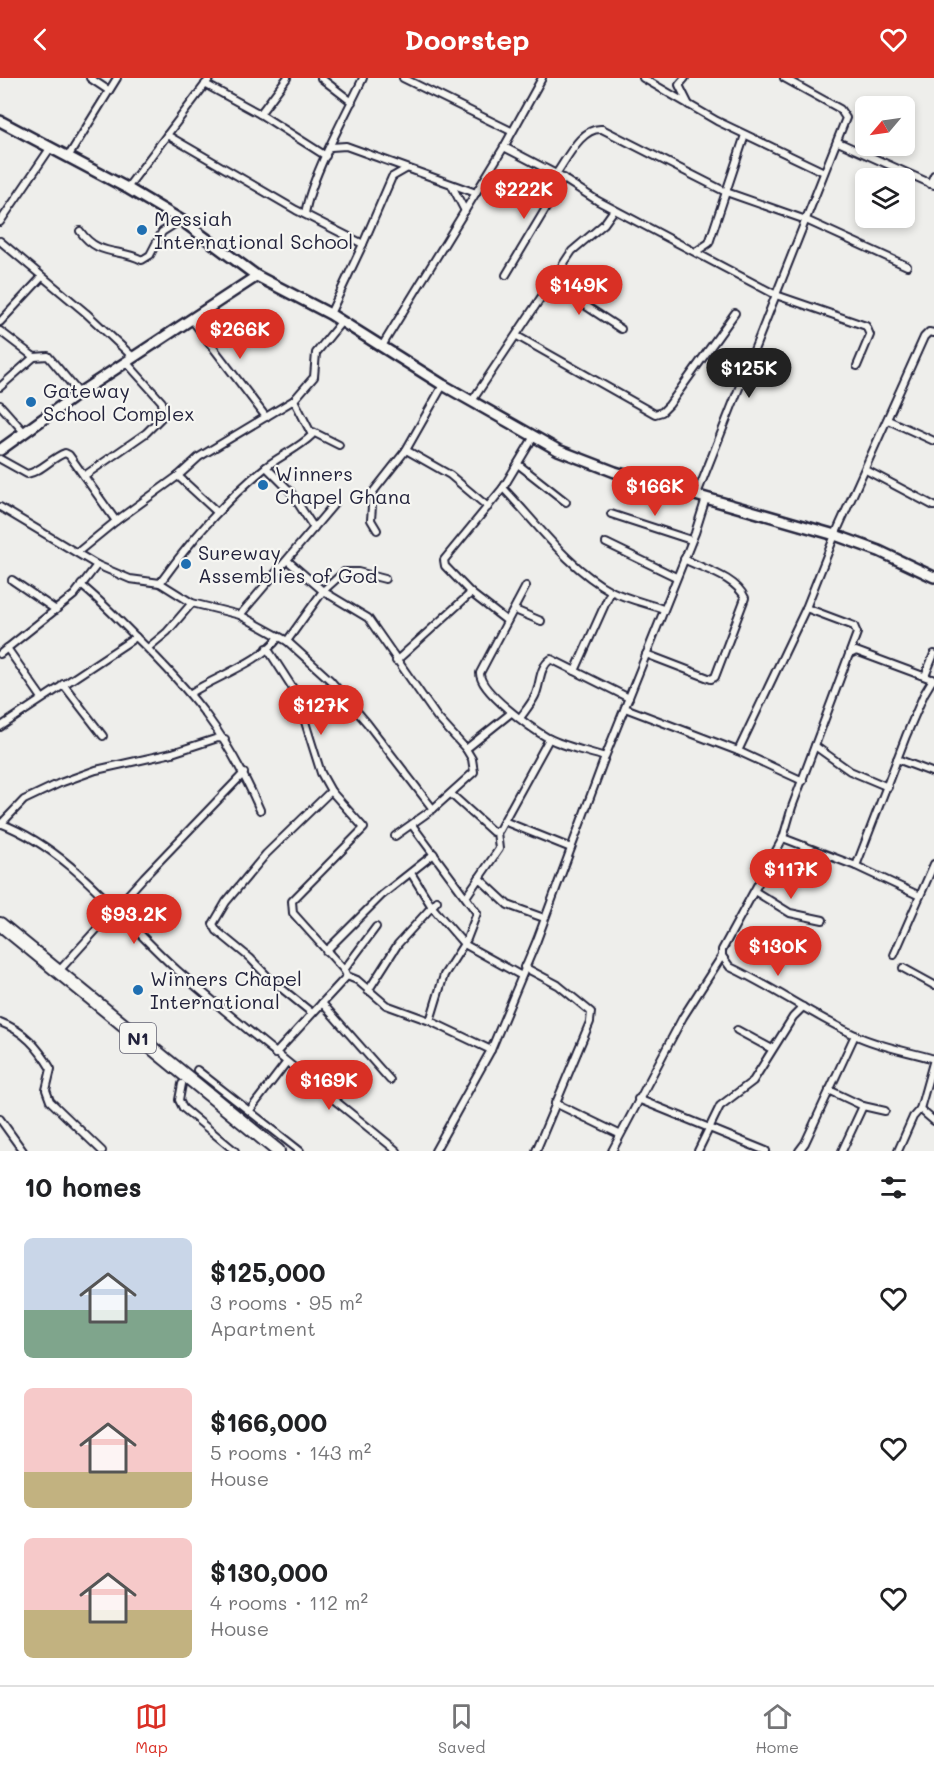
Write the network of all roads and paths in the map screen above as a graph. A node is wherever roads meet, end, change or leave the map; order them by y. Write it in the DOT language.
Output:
graph roads {
  1 [pos="90,78"];
  2 [pos="117,78"];
  3 [pos="210,78"];
  4 [pos="287,78"];
  5 [pos="321,78"];
  6 [pos="363,78"];
  7 [pos="403,78"];
  8 [pos="542,78"];
  9 [pos="643,78"];
  10 [pos="685,78"];
  11 [pos="784,78"];
  12 [pos="205,84"];
  13 [pos="108,90"];
  14 [pos="352,102"];
  15 [pos="689,105"];
  16 [pos="260,114"];
  17 [pos="0,121"];
  18 [pos="512,131"];
  19 [pos="337,132"];
  20 [pos="167,135"];
  21 [pos="746,135"];
  22 [pos="838,142"];
  23 [pos="346,146"];
  24 [pos="51,147"];
  25 [pos="331,147"];
  26 [pos="504,147"];
  27 [pos="326,156"];
  28 [pos="68,157"];
  29 [pos="388,162"];
  30 [pos="406,169"];
  31 [pos="824,172"];
  32 [pos="556,174"];
  33 [pos="934,175"];
  34 [pos="392,177"];
  35 [pos="564,178"];
  36 [pos="932,184"];
  37 [pos="452,186"];
  38 [pos="127,188"];
  39 [pos="726,192"];
  40 [pos="476,193"];
  41 [pos="307,202"];
  42 [pos="296,210"];
  43 [pos="614,210"];
  44 [pos="465,211"];
  45 [pos="305,214"];
  46 [pos="181,220"];
  47 [pos="806,220"];
  48 [pos="0,222"];
  49 [pos="80,231"];
  50 [pos="0,241"];
  51 [pos="709,243"];
  52 [pos="363,244"];
  53 [pos="697,251"];
  54 [pos="712,259"];
  55 [pos="908,266"];
  56 [pos="506,275"];
  57 [pos="256,276"];
  58 [pos="41,278"];
  59 [pos="551,283"];
  60 [pos="776,295"];
  61 [pos="735,313"];
  62 [pos="330,314"];
  63 [pos="192,320"];
  64 [pos="342,321"];
  65 [pos="0,322"];
  66 [pos="621,329"];
  67 [pos="0,331"];
  68 [pos="934,333"];
  69 [pos="517,336"];
  70 [pos="382,346"];
  71 [pos="34,357"];
  72 [pos="131,361"];
  73 [pos="857,366"];
  74 [pos="443,385"];
  75 [pos="0,387"];
  76 [pos="79,393"];
  77 [pos="294,400"];
  78 [pos="472,401"];
  79 [pos="0,405"];
  80 [pos="266,417"];
  81 [pos="888,420"];
  82 [pos="24,432"];
  83 [pos="313,432"];
  84 [pos="533,438"];
  85 [pos="934,441"];
  86 [pos="339,446"];
  87 [pos="0,450"];
  88 [pos="406,450"];
  89 [pos="0,459"];
  90 [pos="519,465"];
  91 [pos="266,467"];
  92 [pos="866,470"];
  93 [pos="84,476"];
  94 [pos="178,476"];
  95 [pos="503,488"];
  96 [pos="697,494"];
  97 [pos="706,498"];
  98 [pos="566,502"];
  99 [pos="335,503"];
  100 [pos="934,506"];
  101 [pos="0,507"];
  102 [pos="488,507"];
  103 [pos="218,512"];
  104 [pos="611,514"];
  105 [pos="116,521"];
  106 [pos="314,528"];
  107 [pos="377,530"];
  108 [pos="835,535"];
  109 [pos="691,540"];
  110 [pos="606,543"];
  111 [pos="78,552"];
  112 [pos="684,560"];
  113 [pos="288,561"];
  114 [pos="97,566"];
  115 [pos="676,577"];
  116 [pos="934,577"];
  117 [pos="385,579"];
  118 [pos="12,580"];
  119 [pos="160,584"];
  120 [pos="81,585"];
  121 [pos="526,586"];
  122 [pos="323,591"];
  123 [pos="611,591"];
  124 [pos="471,592"];
  125 [pos="192,603"];
  126 [pos="807,608"];
  127 [pos="663,609"];
  128 [pos="56,610"];
  129 [pos="514,610"];
  130 [pos="240,615"];
  131 [pos="507,621"];
  132 [pos="541,621"];
  133 [pos="136,637"];
  134 [pos="279,637"];
  135 [pos="286,641"];
  136 [pos="149,647"];
  137 [pos="8,648"];
  138 [pos="267,648"];
  139 [pos="852,653"];
  140 [pos="0,654"];
  141 [pos="646,654"];
  142 [pos="934,654"];
  143 [pos="396,661"];
  144 [pos="574,671"];
  145 [pos="925,676"];
  146 [pos="934,680"];
  147 [pos="63,684"];
  148 [pos="191,693"];
  149 [pos="42,698"];
  150 [pos="629,698"];
  151 [pos="625,708"];
  152 [pos="511,713"];
  153 [pos="520,718"];
  154 [pos="0,727"];
  155 [pos="103,736"];
  156 [pos="225,739"];
  157 [pos="549,739"];
  158 [pos="815,746"];
  159 [pos="466,749"];
  160 [pos="738,751"];
  161 [pos="605,757"];
  162 [pos="897,759"];
  163 [pos="244,773"];
  164 [pos="934,773"];
  165 [pos="803,781"];
  166 [pos="888,787"];
  167 [pos="331,791"];
  168 [pos="451,794"];
  169 [pos="433,809"];
  170 [pos="260,810"];
  171 [pos="506,822"];
  172 [pos="1,823"];
  173 [pos="412,825"];
  174 [pos="497,832"];
  175 [pos="395,836"];
  176 [pos="783,838"];
  177 [pos="570,848"];
  178 [pos="434,854"];
  179 [pos="934,864"];
  180 [pos="856,866"];
  181 [pos="411,873"];
  182 [pos="478,878"];
  183 [pos="756,892"];
  184 [pos="920,896"];
  185 [pos="466,897"];
  186 [pos="435,904"];
  187 [pos="115,910"];
  188 [pos="544,918"];
  189 [pos="823,920"];
  190 [pos="0,924"];
  191 [pos="376,927"];
  192 [pos="0,934"];
  193 [pos="464,944"];
  194 [pos="326,951"];
  195 [pos="894,955"];
  196 [pos="722,956"];
  197 [pos="524,967"];
  198 [pos="903,968"];
  199 [pos="58,972"];
  200 [pos="346,973"];
  201 [pos="520,975"];
  202 [pos="934,985"];
  203 [pos="368,991"];
  204 [pos="322,1003"];
  205 [pos="803,1007"];
  206 [pos="312,1013"];
  207 [pos="430,1021"];
  208 [pos="0,1022"];
  209 [pos="737,1030"];
  210 [pos="855,1035"];
  211 [pos="772,1048"];
  212 [pos="491,1050"];
  213 [pos="275,1054"];
  214 [pos="934,1059"];
  215 [pos="286,1063"];
  216 [pos="197,1070"];
  217 [pos="390,1080"];
  218 [pos="182,1084"];
  219 [pos="829,1090"];
  220 [pos="638,1099"];
  221 [pos="241,1104"];
  222 [pos="555,1104"];
  223 [pos="863,1106"];
  224 [pos="920,1109"];
  225 [pos="250,1110"];
  226 [pos="229,1111"];
  227 [pos="885,1111"];
  228 [pos="0,1119"];
  229 [pos="934,1121"];
  230 [pos="709,1130"];
  231 [pos="619,1134"];
  232 [pos="23,1151"];
  233 [pos="102,1151"];
  234 [pos="235,1151"];
  235 [pos="266,1151"];
  236 [pos="278,1151"];
  237 [pos="300,1151"];
  238 [pos="397,1151"];
  239 [pos="435,1151"];
  240 [pos="536,1151"];
  241 [pos="612,1151"];
  242 [pos="698,1151"];
  243 [pos="766,1151"];
  244 [pos="799,1151"];
  245 [pos="843,1151"];
  246 [pos="898,1151"];
  1 -- 13 [label="street"];
  2 -- 13 [label="street"];
  3 -- 12 [label="street"];
  4 -- 16 [label="street"];
  5 -- 14 [label="street"];
  6 -- 14 [label="street"];
  7 -- 18 [label="street"];
  8 -- 18 [label="street"];
  9 -- 15 [label="street"];
  10 -- 15 [label="street"];
  11 -- 22 [label="street"];
  12 -- 16 [label="street"];
  12 -- 20 [label="street"];
  13 -- 28 [label="street"];
  14 -- 19 [label="street"];
  15 -- 21 [label="street"];
  16 -- 27 [label="street"];
  17 -- 24 [label="street"];
  18 -- 26 [label="street"];
  19 -- 23 [label="street"];
  19 -- 25 [label="street"];
  20 -- 38 [label="street"];
  20 -- 42 [label="street"];
  21 -- 31 [label="street"];
  21 -- 39 [label="street"];
  22 -- 31 [label="street"];
  22 -- 36 [label="street"];
  23 -- 25 [label="street"];
  23 -- 29 [label="street"];
  24 -- 28 [label="street"];
  24 -- 48 [label="street"];
  25 -- 27 [label="street"];
  26 -- 32 [label="street"];
  26 -- 40 [label="street"];
  27 -- 41 [label="street"];
  28 -- 38 [label="street"];
  29 -- 30 [label="street"];
  29 -- 34 [label="street"];
  30 -- 34 [label="street"];
  30 -- 37 [label="street"];
  31 -- 47 [label="street"];
  32 -- 35 [label="street"];
  32 -- 39 [label="street"];
  33 -- 36 [label="street"];
  34 -- 52 [label="street"];
  35 -- 43 [label="street"];
  35 -- 56 [label="street"];
  37 -- 40 [label="street"];
  37 -- 44 [label="street"];
  38 -- 46 [label="street"];
  39 -- 47 [label="street"];
  39 -- 51 [label="street"];
  40 -- 44 [label="street"];
  41 -- 42 [label="street"];
  41 -- 45 [label="street"];
  42 -- 45 [label="street"];
  43 -- 53 [label="street"];
  43 -- 59 [label="street"];
  44 -- 70 [label="street"];
  45 -- 52 [label="street"];
  46 -- 49 [label="street"];
  46 -- 57 [label="street"];
  47 -- 55 [label="street"];
  47 -- 60 [label="street"];
  50 -- 58 [label="street"];
  51 -- 53 [label="street"];
  51 -- 54 [label="street"];
  52 -- 62 [label="street"];
  53 -- 54 [label="street"];
  54 -- 60 [label="street"];
  57 -- 62 [label="street"];
  57 -- 63 [label="street"];
  58 -- 65 [label="street"];
  58 -- 72 [label="street"];
  59 -- 66 [label="street"];
  59 -- 69 [label="street"];
  60 -- 73 [label="street"];
  60 -- 96 [label="street"];
  61 -- 69 [label="street"];
  62 -- 64 [label="street"];
  63 -- 72 [label="street"];
  63 -- 80 [label="street"];
  64 -- 70 [label="street"];
  64 -- 77 [label="street"];
  67 -- 71 [label="street"];
  68 -- 81 [label="street"];
  69 -- 78 [label="street"];
  70 -- 74 [label="street"];
  71 -- 75 [label="street"];
  71 -- 76 [label="street"];
  72 -- 76 [label="street"];
  72 -- 93 [label="street"];
  74 -- 78 [label="street"];
  74 -- 88 [label="street"];
  76 -- 82 [label="street"];
  77 -- 80 [label="street"];
  77 -- 83 [label="street"];
  78 -- 84 [label="street"];
  79 -- 82 [label="street"];
  80 -- 94 [label="street"];
  81 -- 85 [label="street"];
  81 -- 92 [label="street"];
  82 -- 87 [label="street"];
  83 -- 86 [label="street"];
  83 -- 91 [label="street"];
  84 -- 90 [label="street"];
  84 -- 96 [label="street"];
  88 -- 102 [label="street"];
  88 -- 107 [label="street"];
  89 -- 93 [label="street"];
  90 -- 95 [label="street"];
  90 -- 98 [label="street"];
  91 -- 103 [label="street"];
  91 -- 106 [label="street"];
  92 -- 100 [label="street"];
  92 -- 108 [label="street"];
  93 -- 105 [label="street"];
  94 -- 103 [label="street"];
  94 -- 105 [label="street"];
  95 -- 102 [label="street"];
  95 -- 123 [label="street"];
  96 -- 97 [label="street"];
  97 -- 108 [label="street"];
  97 -- 109 [label="street"];
  99 -- 106 [label="street"];
  101 -- 111 [label="street"];
  102 -- 124 [label="street"];
  103 -- 119 [label="street"];
  104 -- 109 [label="street"];
  105 -- 111 [label="street"];
  106 -- 113 [label="street"];
  108 -- 116 [label="street"];
  108 -- 126 [label="street"];
  109 -- 112 [label="street"];
  110 -- 115 [label="street"];
  111 -- 114 [label="street"];
  112 -- 115 [label="street"];
  112 -- 141 [label="street"];
  113 -- 122 [label="street"];
  113 -- 130 [label="street"];
  114 -- 119 [label="street"];
  114 -- 120 [label="street"];
  115 -- 127 [label="street"];
  117 -- 122 [label="street"];
  118 -- 128 [label="street"];
  119 -- 125 [label="street"];
  120 -- 128 [label="street"];
  120 -- 133 [label="street"];
  121 -- 129 [label="street"];
  122 -- 135 [label="street"];
  122 -- 143 [label="street"];
  123 -- 127 [label="street"];
  123 -- 144 [label="street"];
  124 -- 131 [label="street"];
  124 -- 143 [label="street"];
  125 -- 130 [label="street"];
  125 -- 136 [label="street"];
  126 -- 139 [label="street"];
  126 -- 160 [label="street"];
  127 -- 141 [label="street"];
  128 -- 137 [label="street"];
  129 -- 131 [label="street"];
  129 -- 132 [label="street"];
  130 -- 134 [label="street"];
  131 -- 152 [label="street"];
  133 -- 136 [label="street"];
  133 -- 147 [label="street"];
  134 -- 135 [label="street"];
  134 -- 138 [label="street"];
  135 -- 169 [label="street"];
  136 -- 148 [label="street"];
  137 -- 140 [label="street"];
  137 -- 149 [label="street"];
  138 -- 148 [label="street"];
  138 -- 167 [label="street"];
  139 -- 145 [label="street"];
  139 -- 158 [label="street"];
  141 -- 150 [label="street"];
  142 -- 145 [label="street"];
  143 -- 159 [label="street"];
  144 -- 150 [label="street"];
  144 -- 153 [label="street"];
  145 -- 146 [label="street"];
  146 -- 162 [label="street"];
  147 -- 149 [label="street"];
  147 -- 155 [label="street"];
  148 -- 156 [label="street"];
  149 -- 154 [label="street"];
  150 -- 151 [label="street"];
  151 -- 160 [label="street"];
  151 -- 161 [label="street"];
  152 -- 153 [label="street"];
  152 -- 159 [label="street"];
  153 -- 157 [label="street"];
  156 -- 163 [label="street"];
  156 -- 172 [label="street"];
  157 -- 161 [label="street"];
  157 -- 171 [label="street"];
  158 -- 165 [label="street"];
  158 -- 166 [label="street"];
  159 -- 168 [label="street"];
  160 -- 165 [label="street"];
  161 -- 177 [label="street"];
  162 -- 164 [label="street"];
  162 -- 166 [label="street"];
  163 -- 170 [label="street"];
  163 -- 187 [label="street"];
  165 -- 176 [label="street"];
  166 -- 180 [label="street"];
  167 -- 194 [label="street"];
  167 -- 206 [label="street"];
  168 -- 169 [label="street"];
  168 -- 174 [label="street"];
  169 -- 173 [label="street"];
  171 -- 174 [label="street"];
  171 -- 177 [label="street"];
  172 -- 187 [label="street"];
  173 -- 175 [label="street"];
  173 -- 178 [label="street"];
  174 -- 182 [label="street"];
  176 -- 180 [label="street"];
  176 -- 183 [label="street"];
  177 -- 188 [label="street"];
  178 -- 181 [label="street"];
  178 -- 185 [label="street"];
  179 -- 184 [label="street"];
  180 -- 184 [label="street"];
  181 -- 186 [label="street"];
  181 -- 194 [label="street"];
  182 -- 185 [label="street"];
  182 -- 188 [label="street"];
  183 -- 189 [label="street"];
  183 -- 196 [label="street"];
  184 -- 195 [label="street"];
  185 -- 193 [label="street"];
  186 -- 193 [label="street"];
  186 -- 203 [label="street"];
  187 -- 199 [label="street"];
  187 -- 213 [label="street"];
  188 -- 197 [label="street"];
  190 -- 199 [label="highway, N1"];
  191 -- 200 [label="street"];
  192 -- 218 [label="highway, N1"];
  193 -- 201 [label="street"];
  193 -- 207 [label="street"];
  194 -- 200 [label="street"];
  196 -- 205 [label="street"];
  196 -- 220 [label="street"];
  197 -- 201 [label="street"];
  197 -- 222 [label="street"];
  198 -- 202 [label="street"];
  199 -- 226 [label="highway, N1"];
  200 -- 203 [label="street"];
  200 -- 204 [label="street"];
  201 -- 212 [label="street"];
  203 -- 207 [label="street"];
  204 -- 206 [label="street"];
  204 -- 217 [label="street"];
  205 -- 210 [label="street"];
  205 -- 211 [label="street"];
  206 -- 213 [label="street"];
  207 -- 212 [label="street"];
  208 -- 233 [label="street"];
  209 -- 211 [label="street"];
  210 -- 214 [label="street"];
  210 -- 219 [label="street"];
  211 -- 230 [label="street"];
  212 -- 239 [label="street"];
  213 -- 215 [label="street"];
  214 -- 224 [label="street"];
  215 -- 225 [label="street"];
  215 -- 238 [label="street"];
  216 -- 221 [label="street"];
  218 -- 234 [label="street"];
  218 -- 235 [label="highway, N1"];
  219 -- 223 [label="street"];
  219 -- 244 [label="street"];
  220 -- 230 [label="street"];
  220 -- 231 [label="street"];
  221 -- 225 [label="street"];
  221 -- 226 [label="street"];
  222 -- 231 [label="street"];
  222 -- 240 [label="street"];
  223 -- 227 [label="street"];
  223 -- 245 [label="street"];
  224 -- 229 [label="street"];
  224 -- 246 [label="street"];
  225 -- 237 [label="street"];
  226 -- 236 [label="highway, N1"];
  228 -- 232 [label="street"];
  230 -- 242 [label="street"];
  230 -- 243 [label="street"];
  231 -- 241 [label="street"];
}
